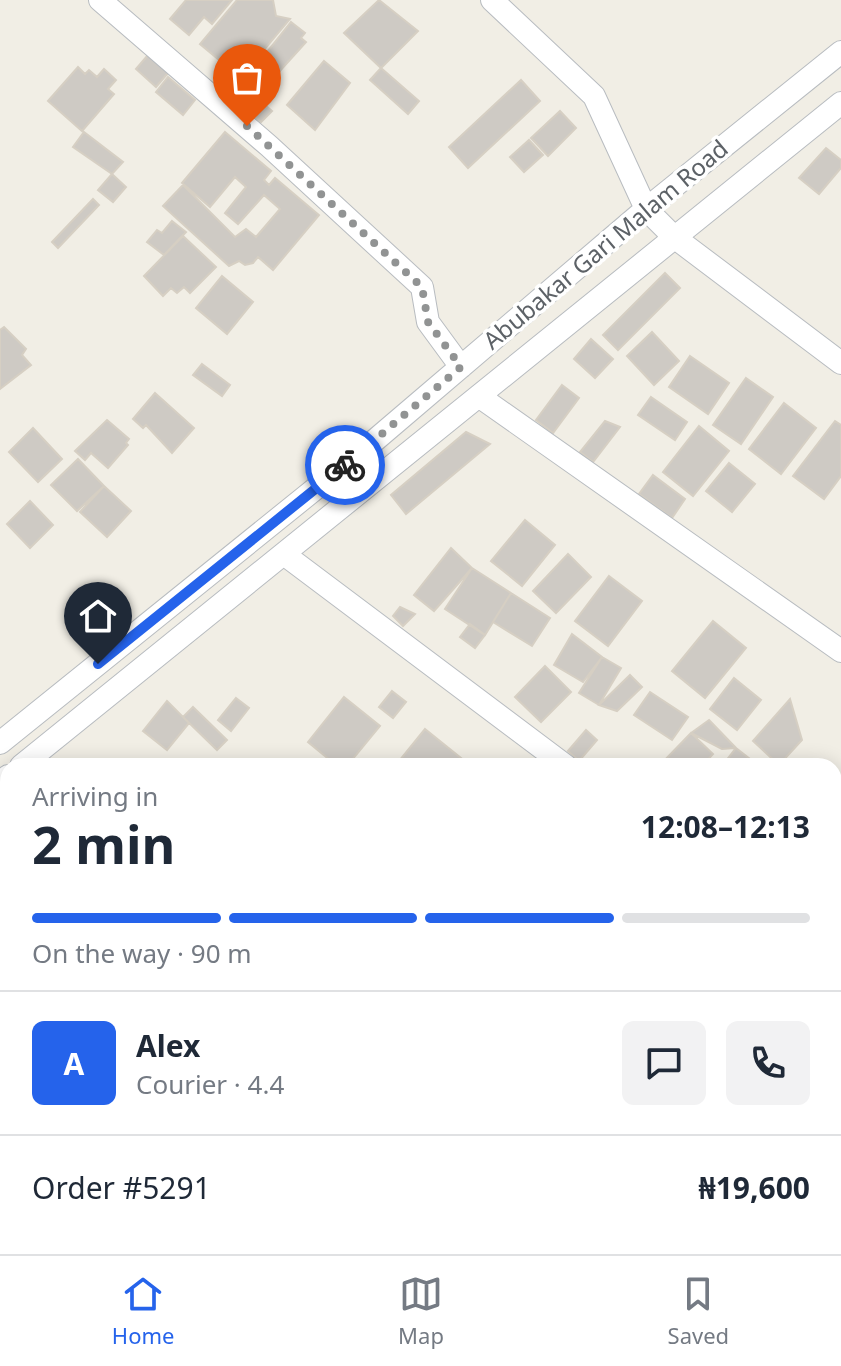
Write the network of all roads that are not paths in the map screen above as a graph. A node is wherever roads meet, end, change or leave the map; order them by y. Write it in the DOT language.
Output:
graph roads {
  1 [pos="100,0"];
  2 [pos="492,0"];
  3 [pos="841,52"];
  4 [pos="841,103"];
  5 [pos="646,209"];
  6 [pos="674,237"];
  7 [pos="841,363"];
  8 [pos="461,367"];
  9 [pos="480,397"];
  10 [pos="285,555"];
  11 [pos="841,651"];
  12 [pos="0,743"];
  13 [pos="31,758"];
  14 [pos="555,758"];
  1 -- 8 [label="street"];
  2 -- 5 [label="street"];
  3 -- 5 [label="street, Abubakar Gari Malam Road"];
  4 -- 6 [label="street"];
  5 -- 6 [label="street"];
  5 -- 8 [label="street, Abubakar Gari Malam Road"];
  6 -- 7 [label="street"];
  6 -- 9 [label="street"];
  8 -- 12 [label="street, Abubakar Gari Malam Road"];
  9 -- 10 [label="street"];
  9 -- 11 [label="street"];
  10 -- 13 [label="street"];
  10 -- 14 [label="street"];
}
